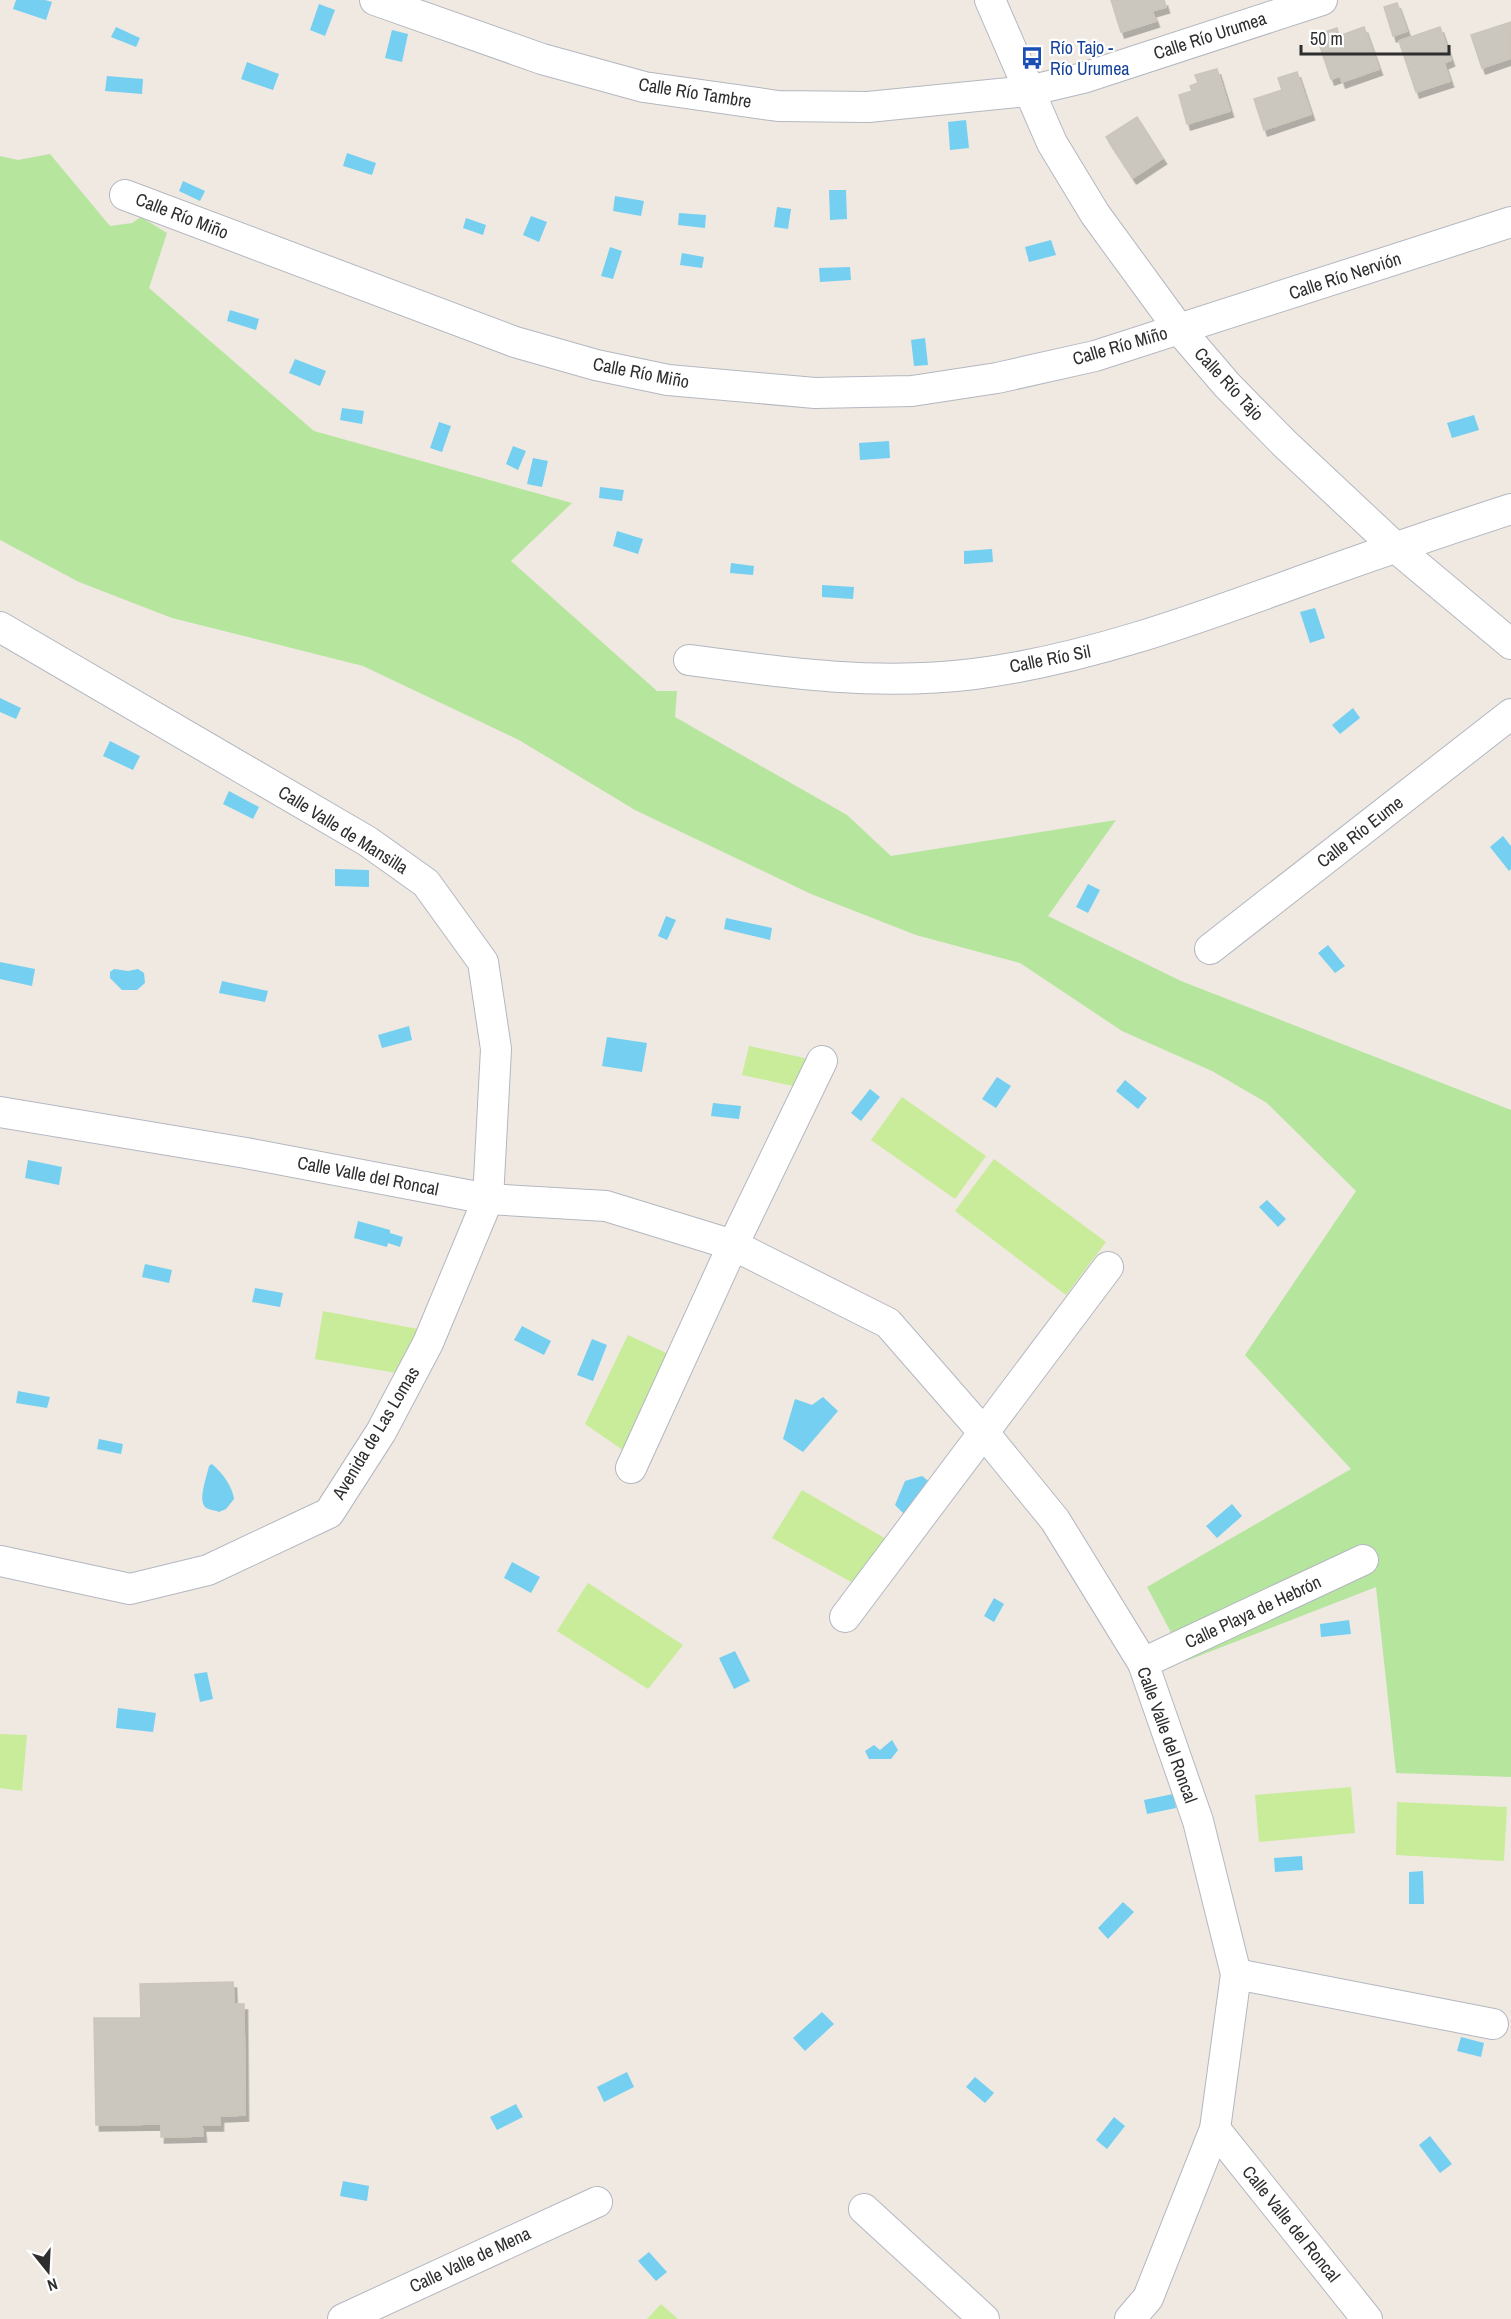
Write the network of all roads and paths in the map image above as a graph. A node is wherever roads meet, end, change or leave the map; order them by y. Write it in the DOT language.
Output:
graph roads {
  1 [pos="375,0"];
  2 [pos="990,0"];
  3 [pos="1322,0"];
  4 [pos="1028,91"];
  5 [pos="125,195"];
  6 [pos="1511,222"];
  7 [pos="1179,329"];
  8 [pos="1511,509"];
  9 [pos="1395,547"];
  10 [pos="0,627"];
  11 [pos="1511,644"];
  12 [pos="689,660"];
  13 [pos="1511,714"];
  14 [pos="1210,949"];
  15 [pos="822,1061"];
  16 [pos="0,1112"];
  17 [pos="488,1199"];
  18 [pos="733,1245"];
  19 [pos="1108,1267"];
  20 [pos="984,1433"];
  21 [pos="631,1468"];
  22 [pos="1363,1560"];
  23 [pos="0,1561"];
  24 [pos="845,1617"];
  25 [pos="1143,1664"];
  26 [pos="1236,1974"];
  27 [pos="1493,2024"];
  28 [pos="1215,2129"];
  29 [pos="597,2202"];
  30 [pos="864,2209"];
  31 [pos="343,2319"];
  32 [pos="984,2319"];
  33 [pos="1130,2319"];
  34 [pos="1367,2319"];
  1 -- 4 [label="street, Calle Río Tambre"];
  2 -- 4 [label="street, Calle Río Tajo"];
  3 -- 4 [label="street, Calle Río Urumea"];
  4 -- 7 [label="street, Calle Río Tajo"];
  5 -- 7 [label="street, Calle Río Miño"];
  6 -- 7 [label="street, Calle Río Nervión"];
  7 -- 9 [label="street, Calle Río Tajo"];
  8 -- 9 [label="street, Calle Río Sil"];
  9 -- 11 [label="street, Calle Río Tajo"];
  9 -- 12 [label="street, Calle Río Sil"];
  10 -- 17 [label="street, Calle Valle de Mansilla"];
  13 -- 14 [label="street, Calle Río Eume"];
  15 -- 18 [label="street"];
  16 -- 17 [label="street, Calle Valle del Roncal"];
  17 -- 18 [label="street, Calle Valle del Roncal"];
  17 -- 23 [label="street, Avenida de Las Lomas"];
  18 -- 20 [label="street, Calle Valle del Roncal"];
  18 -- 21 [label="street"];
  19 -- 20 [label="street"];
  20 -- 24 [label="street"];
  20 -- 25 [label="street, Calle Valle del Roncal"];
  22 -- 25 [label="street, Calle Playa de Hebrón"];
  25 -- 26 [label="street, Calle Valle del Roncal"];
  26 -- 27 [label="street"];
  26 -- 28 [label="street, Calle Valle del Roncal"];
  28 -- 33 [label="street, Calle Valle del Roncal"];
  28 -- 34 [label="street, Calle Valle del Roncal"];
  29 -- 31 [label="street, Calle Valle de Mena"];
  30 -- 32 [label="street"];
}
